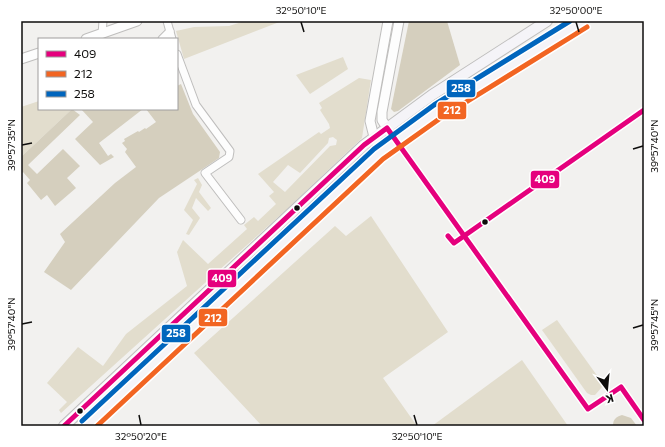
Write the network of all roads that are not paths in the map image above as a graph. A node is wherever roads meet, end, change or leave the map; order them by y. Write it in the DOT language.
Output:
graph roads {
  1 [pos="103,21"];
  2 [pos="137,21"];
  3 [pos="167,21"];
  4 [pos="388,21"];
  5 [pos="399,21"];
  6 [pos="547,21"];
  7 [pos="584,21"];
  8 [pos="170,31"];
  9 [pos="102,34"];
  10 [pos="89,38"];
  11 [pos="163,38"];
  12 [pos="172,38"];
  13 [pos="38,53"];
  14 [pos="178,57"];
  15 [pos="21,59"];
  16 [pos="387,128"];
  17 [pos="374,137"];
  18 [pos="396,142"];
  19 [pos="382,152"];
  20 [pos="241,220"];
  21 [pos="64,426"];
  22 [pos="87,426"];
  1 -- 9 [label="street"];
  2 -- 9 [label="street"];
  3 -- 8 [label="street"];
  4 -- 17 [label="street"];
  5 -- 16 [label="street"];
  6 -- 16 [label="main road"];
  7 -- 18 [label="main road"];
  8 -- 11 [label="street"];
  8 -- 12 [label="street"];
  9 -- 10 [label="street"];
  13 -- 15 [label="street"];
  14 -- 20 [label="street"];
  16 -- 17 [label="main road"];
  16 -- 18 [label="street"];
  17 -- 19 [label="street"];
  17 -- 21 [label="main road"];
  18 -- 19 [label="main road"];
  19 -- 22 [label="main road"];
}
